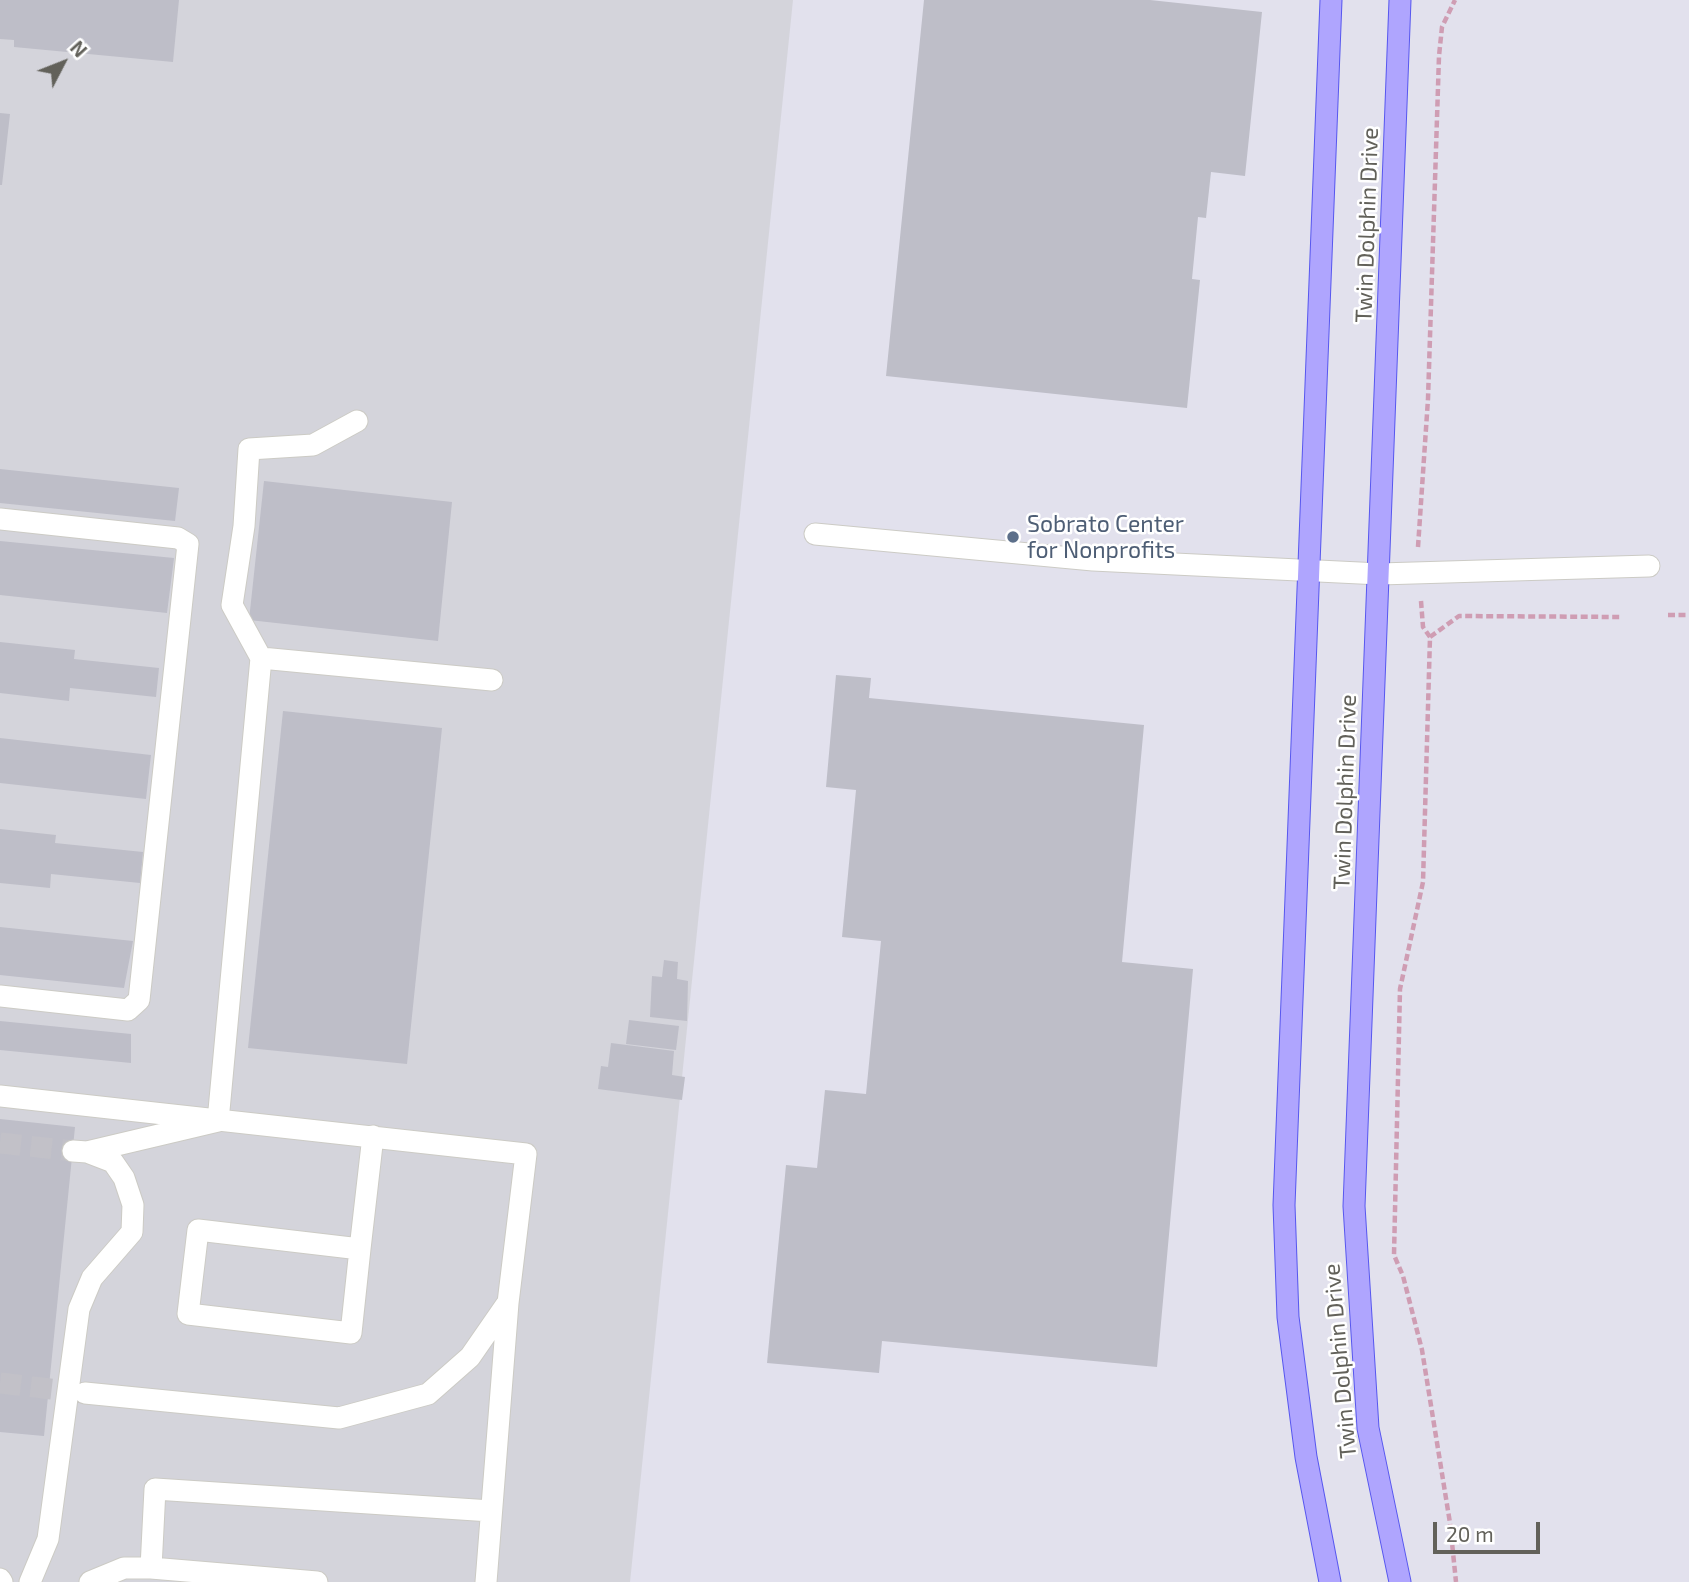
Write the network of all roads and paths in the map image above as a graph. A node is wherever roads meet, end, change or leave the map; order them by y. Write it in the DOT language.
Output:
graph roads {
  1 [pos="1331,0"];
  2 [pos="1400,0"];
  3 [pos="1455,0"];
  4 [pos="358,421"];
  5 [pos="1419,507"];
  6 [pos="0,519"];
  7 [pos="815,534"];
  8 [pos="1649,566"];
  9 [pos="1311,571"];
  10 [pos="1380,574"];
  11 [pos="1668,615"];
  12 [pos="1689,615"];
  13 [pos="1621,617"];
  14 [pos="1423,628"];
  15 [pos="1430,637"];
  16 [pos="261,658"];
  17 [pos="492,680"];
  18 [pos="0,996"];
  19 [pos="0,1096"];
  20 [pos="218,1121"];
  21 [pos="373,1136"];
  22 [pos="360,1249"];
  23 [pos="508,1303"];
  24 [pos="85,1392"];
  25 [pos="491,1511"];
  26 [pos="151,1568"];
  27 [pos="30,1582"];
  28 [pos="90,1582"];
  29 [pos="317,1582"];
  30 [pos="486,1582"];
  31 [pos="1330,1582"];
  32 [pos="1400,1582"];
  33 [pos="1456,1582"];
  1 -- 9 [label="main road, Twin Dolphin Drive"];
  2 -- 10 [label="main road, Twin Dolphin Drive"];
  3 -- 5 [label="path"];
  4 -- 16 [label="lane"];
  6 -- 18 [label="lane"];
  7 -- 9 [label="lane"];
  8 -- 10 [label="lane"];
  9 -- 10 [label="lane"];
  9 -- 31 [label="main road, Twin Dolphin Drive"];
  10 -- 32 [label="main road, Twin Dolphin Drive"];
  11 -- 12 [label="path"];
  13 -- 15 [label="path"];
  14 -- 15 [label="path"];
  15 -- 33 [label="path"];
  16 -- 17 [label="lane"];
  16 -- 20 [label="lane"];
  19 -- 20 [label="lane"];
  20 -- 21 [label="lane"];
  20 -- 27 [label="lane"];
  21 -- 22 [label="lane"];
  21 -- 23 [label="lane"];
  22 -- 22 [label="lane"];
  23 -- 24 [label="lane"];
  23 -- 25 [label="lane"];
  25 -- 26 [label="lane"];
  25 -- 30 [label="lane"];
  26 -- 28 [label="lane"];
  26 -- 29 [label="lane"];
}
